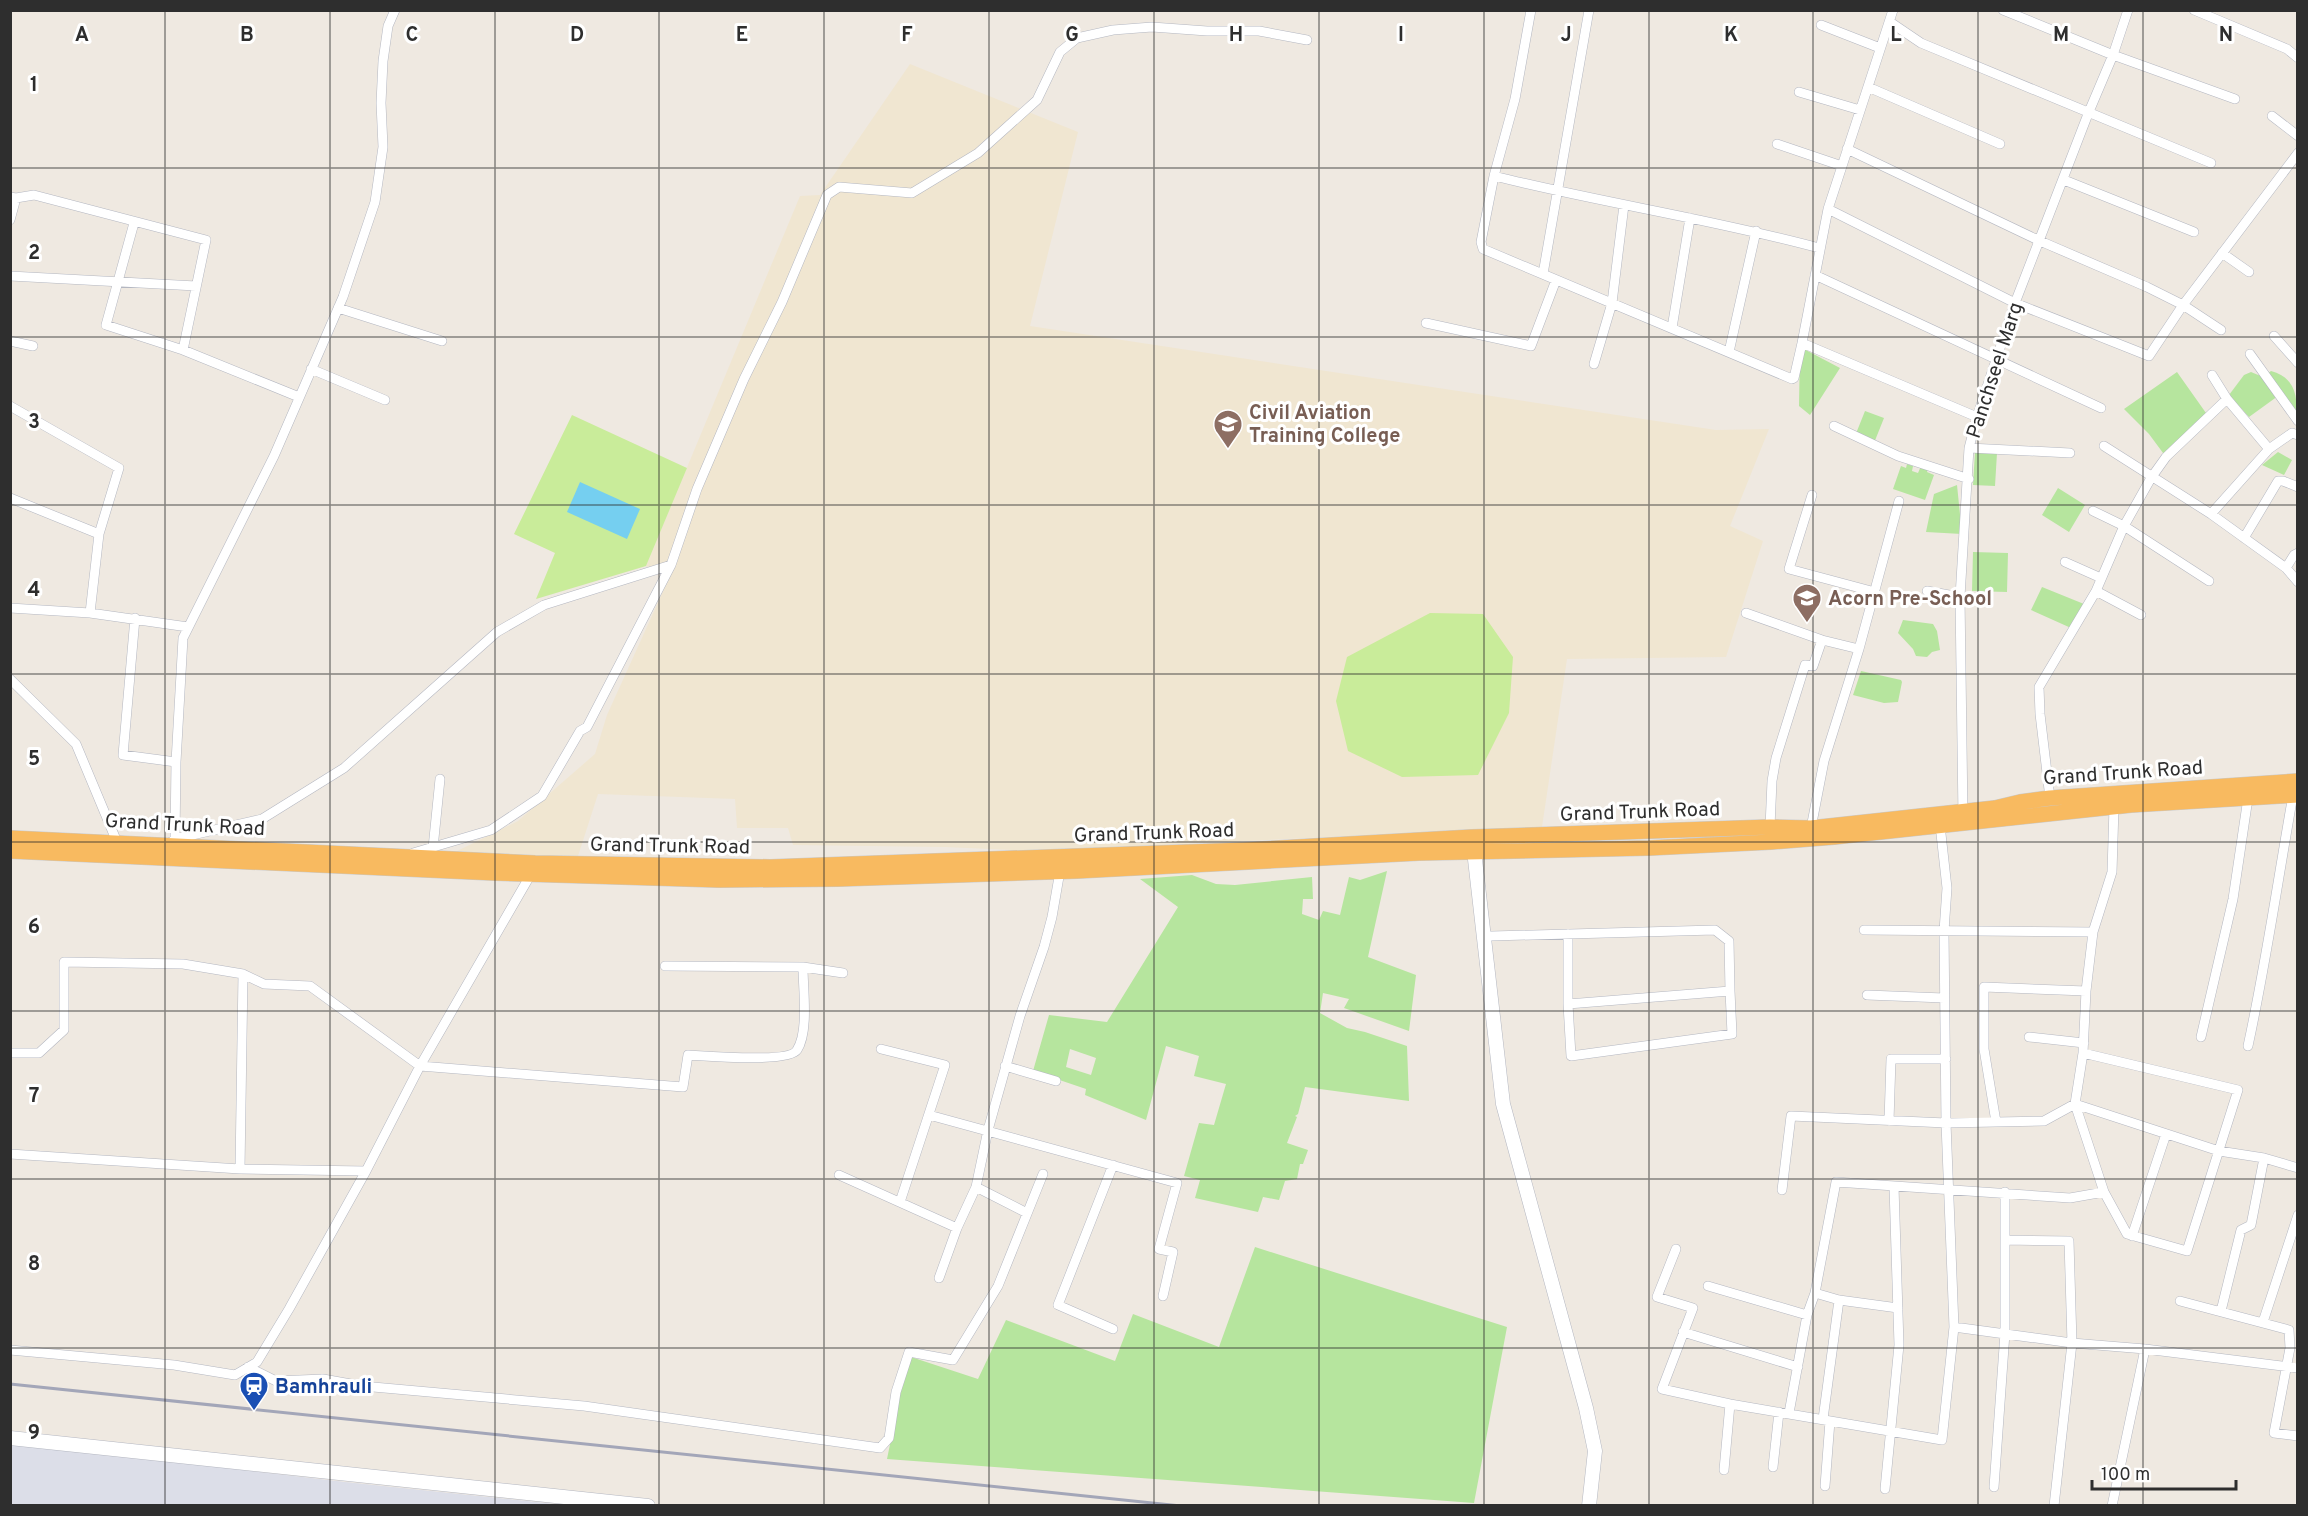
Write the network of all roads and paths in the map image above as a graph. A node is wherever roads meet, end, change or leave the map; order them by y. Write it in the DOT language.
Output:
graph roads {
  1 [pos="395,10"];
  2 [pos="1531,10"];
  3 [pos="1589,10"];
  4 [pos="1893,10"];
  5 [pos="2003,10"];
  6 [pos="2128,10"];
  7 [pos="2193,10"];
  8 [pos="1890,22"];
  9 [pos="1821,25"];
  10 [pos="1307,40"];
  11 [pos="1880,48"];
  12 [pos="2113,56"];
  13 [pos="2298,58"];
  14 [pos="1868,87"];
  15 [pos="1799,92"];
  16 [pos="2235,99"];
  17 [pos="1860,110"];
  18 [pos="2088,114"];
  19 [pos="2272,116"];
  20 [pos="2298,136"];
  21 [pos="1777,144"];
  22 [pos="2000,144"];
  23 [pos="1847,149"];
  24 [pos="2298,153"];
  25 [pos="2211,163"];
  26 [pos="1842,166"];
  27 [pos="1494,176"];
  28 [pos="2064,180"];
  29 [pos="1558,192"];
  30 [pos="13,197"];
  31 [pos="1624,205"];
  32 [pos="1828,209"];
  33 [pos="1690,218"];
  34 [pos="10,220"];
  35 [pos="134,223"];
  36 [pos="1756,231"];
  37 [pos="2194,232"];
  38 [pos="2040,241"];
  39 [pos="1819,248"];
  40 [pos="2222,253"];
  41 [pos="2249,272"];
  42 [pos="1544,274"];
  43 [pos="1815,275"];
  44 [pos="10,276"];
  45 [pos="1556,280"];
  46 [pos="118,282"];
  47 [pos="196,286"];
  48 [pos="1612,303"];
  49 [pos="2015,303"];
  50 [pos="2183,305"];
  51 [pos="338,308"];
  52 [pos="1426,323"];
  53 [pos="1672,328"];
  54 [pos="2220,330"];
  55 [pos="2274,336"];
  56 [pos="10,341"];
  57 [pos="442,341"];
  58 [pos="1802,343"];
  59 [pos="33,346"];
  60 [pos="183,350"];
  61 [pos="1729,352"];
  62 [pos="2250,354"];
  63 [pos="1996,359"];
  64 [pos="2298,363"];
  65 [pos="1594,364"];
  66 [pos="311,369"];
  67 [pos="2212,375"];
  68 [pos="299,396"];
  69 [pos="2228,399"];
  70 [pos="385,400"];
  71 [pos="10,406"];
  72 [pos="2101,408"];
  73 [pos="1977,417"];
  74 [pos="2298,421"];
  75 [pos="1834,426"];
  76 [pos="2295,434"];
  77 [pos="2104,446"];
  78 [pos="1970,448"];
  79 [pos="2269,449"];
  80 [pos="2070,453"];
  81 [pos="2151,478"];
  82 [pos="1969,479"];
  83 [pos="2298,487"];
  84 [pos="1812,495"];
  85 [pos="10,498"];
  86 [pos="1899,501"];
  87 [pos="2093,511"];
  88 [pos="2211,514"];
  89 [pos="2124,526"];
  90 [pos="99,534"];
  91 [pos="2244,538"];
  92 [pos="2298,554"];
  93 [pos="2065,562"];
  94 [pos="671,566"];
  95 [pos="2286,568"];
  96 [pos="2101,578"];
  97 [pos="2209,581"];
  98 [pos="2298,582"];
  99 [pos="1927,591"];
  100 [pos="2096,591"];
  101 [pos="1875,592"];
  102 [pos="1960,597"];
  103 [pos="10,608"];
  104 [pos="90,613"];
  105 [pos="1746,613"];
  106 [pos="2141,615"];
  107 [pos="135,618"];
  108 [pos="188,627"];
  109 [pos="1822,640"];
  110 [pos="1859,649"];
  111 [pos="10,679"];
  112 [pos="176,762"];
  113 [pos="440,779"];
  114 [pos="2296,790"];
  115 [pos="2050,798"];
  116 [pos="2248,798"];
  117 [pos="2114,807"];
  118 [pos="1963,816"];
  119 [pos="1940,825"];
  120 [pos="1770,827"];
  121 [pos="1811,828"];
  122 [pos="10,838"];
  123 [pos="117,842"];
  124 [pos="172,842"];
  125 [pos="1473,844"];
  126 [pos="433,848"];
  127 [pos="10,851"];
  128 [pos="396,857"];
  129 [pos="1060,871"];
  130 [pos="531,874"];
  131 [pos="1864,930"];
  132 [pos="1944,931"];
  133 [pos="2093,932"];
  134 [pos="1568,934"];
  135 [pos="1484,936"];
  136 [pos="665,966"];
  137 [pos="803,967"];
  138 [pos="843,973"];
  139 [pos="243,974"];
  140 [pos="1730,991"];
  141 [pos="2086,991"];
  142 [pos="1867,995"];
  143 [pos="1944,998"];
  144 [pos="1569,1004"];
  145 [pos="2029,1036"];
  146 [pos="2201,1037"];
  147 [pos="2084,1043"];
  148 [pos="2248,1046"];
  149 [pos="881,1049"];
  150 [pos="10,1053"];
  151 [pos="2084,1053"];
  152 [pos="1946,1059"];
  153 [pos="420,1066"];
  154 [pos="1005,1066"];
  155 [pos="1056,1081"];
  156 [pos="2075,1104"];
  157 [pos="929,1115"];
  158 [pos="1889,1121"];
  159 [pos="1996,1122"];
  160 [pos="1946,1123"];
  161 [pos="988,1130"];
  162 [pos="2166,1134"];
  163 [pos="2219,1151"];
  164 [pos="10,1154"];
  165 [pos="2264,1158"];
  166 [pos="1113,1165"];
  167 [pos="2298,1168"];
  168 [pos="240,1169"];
  169 [pos="366,1171"];
  170 [pos="1043,1174"];
  171 [pos="838,1175"];
  172 [pos="976,1187"];
  173 [pos="1894,1187"];
  174 [pos="1948,1189"];
  175 [pos="1782,1190"];
  176 [pos="2005,1192"];
  177 [pos="2104,1192"];
  178 [pos="900,1202"];
  179 [pos="1027,1214"];
  180 [pos="2298,1215"];
  181 [pos="957,1228"];
  182 [pos="2132,1236"];
  183 [pos="2006,1240"];
  184 [pos="1676,1248"];
  185 [pos="939,1278"];
  186 [pos="1708,1286"];
  187 [pos="1815,1293"];
  188 [pos="1163,1296"];
  189 [pos="1839,1300"];
  190 [pos="2180,1301"];
  191 [pos="1898,1308"];
  192 [pos="2221,1311"];
  193 [pos="1807,1316"];
  194 [pos="2263,1322"];
  195 [pos="1954,1327"];
  196 [pos="1113,1329"];
  197 [pos="1683,1332"];
  198 [pos="2005,1333"];
  199 [pos="2072,1344"];
  200 [pos="2145,1349"];
  201 [pos="10,1350"];
  202 [pos="2286,1366"];
  203 [pos="248,1367"];
  204 [pos="1798,1367"];
  205 [pos="2298,1368"];
  206 [pos="1730,1404"];
  207 [pos="1784,1412"];
  208 [pos="1826,1420"];
  209 [pos="1891,1432"];
  210 [pos="2298,1436"];
  211 [pos="10,1438"];
  212 [pos="1773,1467"];
  213 [pos="1724,1470"];
  214 [pos="1825,1486"];
  215 [pos="1995,1487"];
  216 [pos="1885,1489"];
  217 [pos="1589,1503"];
  218 [pos="648,1506"];
  219 [pos="2054,1506"];
  220 [pos="2112,1506"];
  1 -- 51 [label="street"];
  2 -- 27 [label="street"];
  3 -- 29 [label="street"];
  4 -- 8 [label="street"];
  5 -- 12 [label="street"];
  6 -- 12 [label="street, Panchseel Marg"];
  7 -- 13 [label="street"];
  8 -- 11 [label="street"];
  8 -- 18 [label="street"];
  9 -- 11 [label="street"];
  10 -- 94 [label="street"];
  11 -- 14 [label="street"];
  12 -- 16 [label="street"];
  12 -- 18 [label="street, Panchseel Marg"];
  14 -- 17 [label="street"];
  14 -- 22 [label="street"];
  15 -- 17 [label="street"];
  17 -- 23 [label="street"];
  18 -- 25 [label="street"];
  18 -- 28 [label="street, Panchseel Marg"];
  19 -- 20 [label="street"];
  21 -- 26 [label="street"];
  23 -- 26 [label="street"];
  23 -- 38 [label="street"];
  24 -- 40 [label="street"];
  26 -- 32 [label="street"];
  27 -- 29 [label="street"];
  27 -- 42 [label="street"];
  28 -- 37 [label="street"];
  28 -- 38 [label="street, Panchseel Marg"];
  29 -- 31 [label="street"];
  29 -- 42 [label="street"];
  30 -- 34 [label="street"];
  30 -- 35 [label="street"];
  31 -- 33 [label="street"];
  31 -- 48 [label="street"];
  32 -- 39 [label="street"];
  32 -- 49 [label="street"];
  33 -- 36 [label="street"];
  33 -- 53 [label="street"];
  35 -- 46 [label="street"];
  35 -- 47 [label="street"];
  36 -- 39 [label="street"];
  36 -- 61 [label="street"];
  38 -- 49 [label="street, Panchseel Marg"];
  38 -- 50 [label="street"];
  39 -- 43 [label="street"];
  40 -- 41 [label="street"];
  40 -- 50 [label="street"];
  42 -- 45 [label="street"];
  43 -- 58 [label="street"];
  43 -- 63 [label="street"];
  44 -- 46 [label="street"];
  45 -- 48 [label="street"];
  45 -- 52 [label="street"];
  46 -- 47 [label="street"];
  46 -- 60 [label="street"];
  47 -- 60 [label="street"];
  48 -- 53 [label="street"];
  48 -- 65 [label="street"];
  49 -- 50 [label="street"];
  49 -- 63 [label="street, Panchseel Marg"];
  50 -- 54 [label="street"];
  51 -- 57 [label="street"];
  51 -- 66 [label="street"];
  53 -- 61 [label="street"];
  55 -- 64 [label="street"];
  56 -- 59 [label="street"];
  58 -- 61 [label="street"];
  58 -- 73 [label="street"];
  60 -- 68 [label="street"];
  62 -- 74 [label="street"];
  63 -- 72 [label="street"];
  63 -- 73 [label="street, Panchseel Marg"];
  66 -- 68 [label="street"];
  66 -- 70 [label="street"];
  67 -- 69 [label="street"];
  68 -- 108 [label="street"];
  69 -- 79 [label="street"];
  69 -- 81 [label="street"];
  71 -- 90 [label="street"];
  73 -- 78 [label="street, Panchseel Marg"];
  74 -- 76 [label="street"];
  75 -- 82 [label="street"];
  76 -- 79 [label="street"];
  77 -- 81 [label="street"];
  78 -- 80 [label="street"];
  78 -- 82 [label="street, Panchseel Marg"];
  79 -- 88 [label="street"];
  81 -- 88 [label="street"];
  81 -- 89 [label="street"];
  82 -- 102 [label="street, Panchseel Marg"];
  83 -- 91 [label="street"];
  84 -- 101 [label="street"];
  85 -- 90 [label="street"];
  86 -- 101 [label="street"];
  87 -- 89 [label="street"];
  88 -- 91 [label="street"];
  89 -- 96 [label="street"];
  89 -- 97 [label="street"];
  90 -- 104 [label="street"];
  91 -- 95 [label="street"];
  92 -- 95 [label="street"];
  93 -- 96 [label="street"];
  94 -- 124 [label="street"];
  94 -- 126 [label="street"];
  95 -- 98 [label="street"];
  96 -- 100 [label="street"];
  99 -- 102 [label="street"];
  100 -- 106 [label="street"];
  100 -- 115 [label="street"];
  101 -- 110 [label="street"];
  102 -- 118 [label="street, Panchseel Marg"];
  103 -- 104 [label="street"];
  104 -- 107 [label="street"];
  105 -- 109 [label="street"];
  107 -- 108 [label="street"];
  107 -- 112 [label="street"];
  108 -- 112 [label="street"];
  109 -- 110 [label="street"];
  109 -- 120 [label="street"];
  110 -- 121 [label="street"];
  111 -- 123 [label="street"];
  112 -- 124 [label="street"];
  113 -- 126 [label="street"];
  114 -- 115 [label="highway, Grand Trunk Road"];
  114 -- 116 [label="highway, Grand Trunk Road"];
  114 -- 148 [label="street"];
  115 -- 118 [label="highway, Grand Trunk Road"];
  116 -- 117 [label="highway, Grand Trunk Road"];
  116 -- 146 [label="street"];
  117 -- 118 [label="highway, Grand Trunk Road"];
  117 -- 133 [label="street"];
  118 -- 119 [label="highway, Grand Trunk Road"];
  118 -- 121 [label="highway, Grand Trunk Road"];
  119 -- 125 [label="highway, Grand Trunk Road"];
  119 -- 132 [label="street"];
  120 -- 121 [label="highway, Grand Trunk Road"];
  120 -- 125 [label="highway, Grand Trunk Road"];
  122 -- 123 [label="highway, Grand Trunk Road"];
  123 -- 124 [label="highway, Grand Trunk Road"];
  124 -- 128 [label="highway, Grand Trunk Road"];
  125 -- 128 [label="highway, Grand Trunk Road"];
  125 -- 129 [label="highway, Grand Trunk Road"];
  125 -- 135 [label="main road"];
  126 -- 128 [label="street"];
  127 -- 130 [label="highway, Grand Trunk Road"];
  129 -- 130 [label="highway, Grand Trunk Road"];
  129 -- 154 [label="street"];
  130 -- 153 [label="street"];
  131 -- 132 [label="street"];
  132 -- 133 [label="street"];
  132 -- 143 [label="street"];
  133 -- 141 [label="street"];
  134 -- 135 [label="street"];
  134 -- 140 [label="street"];
  134 -- 144 [label="street"];
  135 -- 217 [label="main road"];
  136 -- 137 [label="street"];
  137 -- 138 [label="street"];
  137 -- 153 [label="street"];
  139 -- 150 [label="street"];
  139 -- 153 [label="street"];
  139 -- 168 [label="street"];
  140 -- 144 [label="street"];
  140 -- 144 [label="street"];
  141 -- 147 [label="street"];
  141 -- 159 [label="street"];
  142 -- 143 [label="street"];
  143 -- 152 [label="street"];
  145 -- 147 [label="street"];
  147 -- 151 [label="street"];
  149 -- 157 [label="street"];
  151 -- 156 [label="street"];
  151 -- 163 [label="street"];
  152 -- 158 [label="street"];
  152 -- 160 [label="street"];
  153 -- 169 [label="street"];
  154 -- 155 [label="street"];
  154 -- 161 [label="street"];
  156 -- 159 [label="street"];
  156 -- 162 [label="street"];
  156 -- 177 [label="street"];
  157 -- 161 [label="street"];
  157 -- 178 [label="street"];
  158 -- 160 [label="street"];
  158 -- 175 [label="street"];
  159 -- 160 [label="street"];
  160 -- 174 [label="street"];
  161 -- 166 [label="street"];
  161 -- 172 [label="street"];
  162 -- 163 [label="street"];
  162 -- 182 [label="street"];
  163 -- 165 [label="street"];
  163 -- 182 [label="street"];
  164 -- 168 [label="street"];
  165 -- 167 [label="street"];
  165 -- 192 [label="street"];
  166 -- 188 [label="street"];
  166 -- 196 [label="street"];
  168 -- 169 [label="street"];
  169 -- 203 [label="street"];
  170 -- 179 [label="street"];
  171 -- 178 [label="street"];
  172 -- 179 [label="street"];
  172 -- 181 [label="street"];
  173 -- 174 [label="street"];
  173 -- 187 [label="street"];
  173 -- 191 [label="street"];
  174 -- 176 [label="street"];
  174 -- 195 [label="street"];
  176 -- 177 [label="street"];
  176 -- 183 [label="street"];
  177 -- 182 [label="street"];
  178 -- 181 [label="street"];
  179 -- 203 [label="street"];
  180 -- 194 [label="street"];
  181 -- 185 [label="street"];
  183 -- 198 [label="street"];
  183 -- 199 [label="street"];
  184 -- 197 [label="street"];
  186 -- 193 [label="street"];
  187 -- 189 [label="street"];
  187 -- 193 [label="street"];
  189 -- 191 [label="street"];
  189 -- 208 [label="street"];
  190 -- 192 [label="street"];
  191 -- 209 [label="street"];
  192 -- 194 [label="street"];
  193 -- 204 [label="street"];
  194 -- 202 [label="street"];
  195 -- 198 [label="street"];
  195 -- 209 [label="street"];
  197 -- 204 [label="street"];
  197 -- 206 [label="street"];
  198 -- 199 [label="street"];
  198 -- 215 [label="street"];
  199 -- 200 [label="street"];
  199 -- 219 [label="street"];
  200 -- 202 [label="street"];
  200 -- 220 [label="street"];
  201 -- 203 [label="street"];
  202 -- 205 [label="street"];
  202 -- 210 [label="street"];
  204 -- 207 [label="street"];
  206 -- 207 [label="street"];
  206 -- 213 [label="street"];
  207 -- 208 [label="street"];
  207 -- 212 [label="street"];
  208 -- 209 [label="street"];
  208 -- 214 [label="street"];
  209 -- 216 [label="street"];
  211 -- 218 [label="main road"];
}
